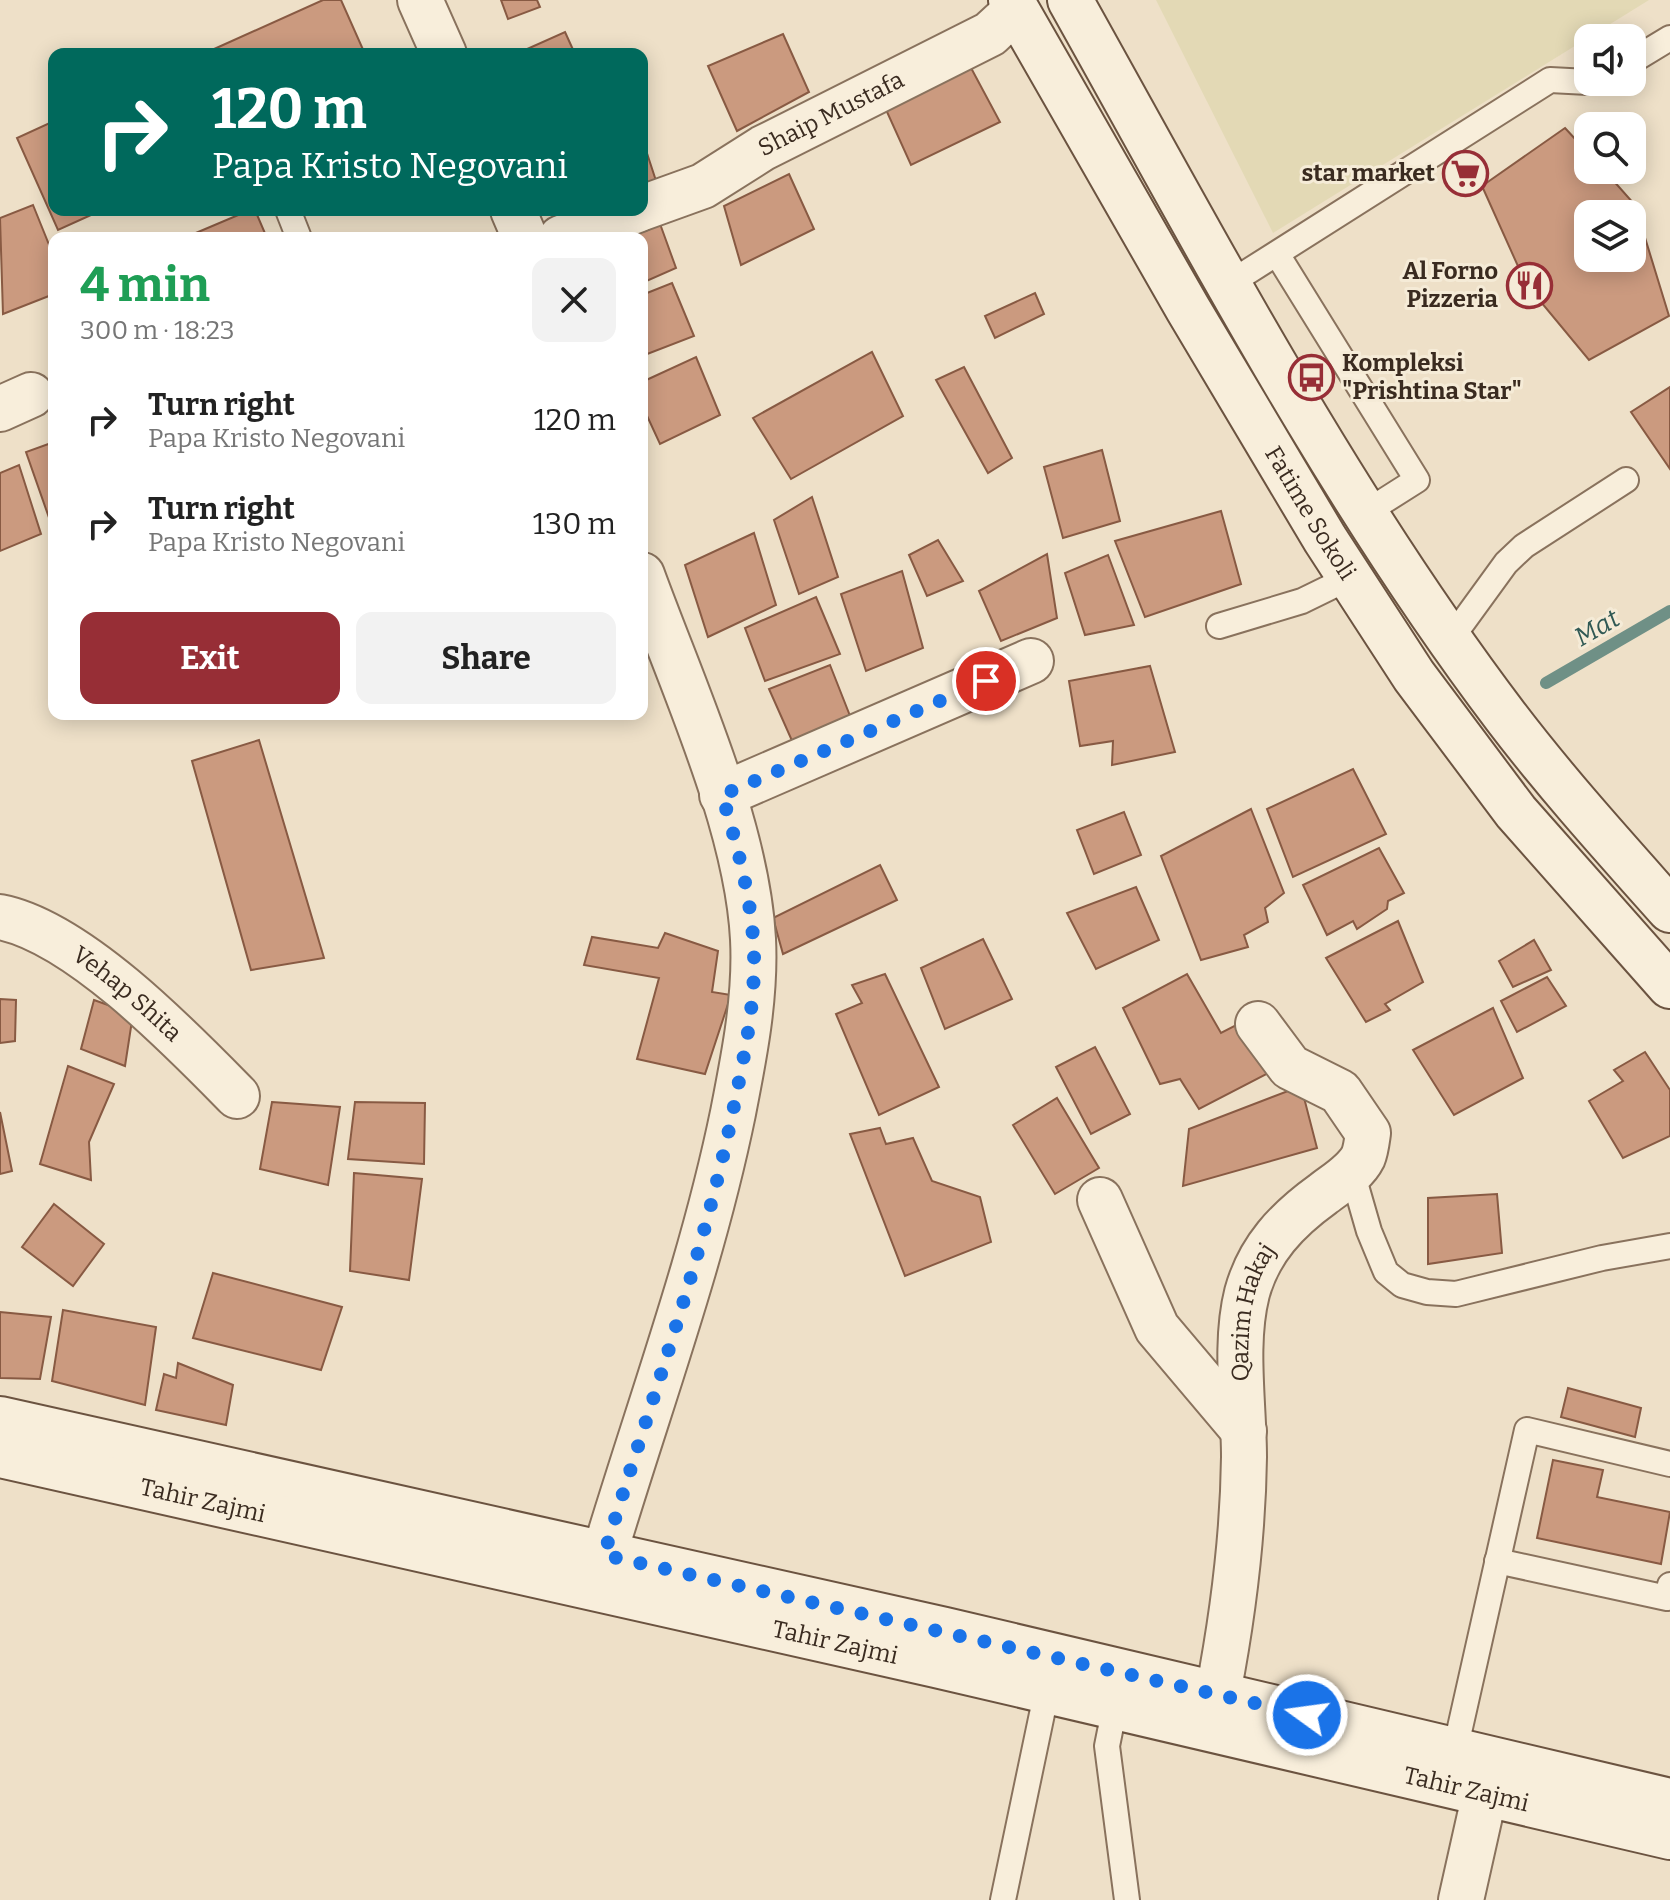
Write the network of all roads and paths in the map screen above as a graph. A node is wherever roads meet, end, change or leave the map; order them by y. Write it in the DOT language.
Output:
graph roads {
  1 [pos="420,0"];
  2 [pos="1070,0"];
  3 [pos="1014,5"];
  4 [pos="1670,38"];
  5 [pos="441,48"];
  6 [pos="1646,53"];
  7 [pos="1574,81"];
  8 [pos="648,206"];
  9 [pos="621,216"];
  10 [pos="577,232"];
  11 [pos="1277,254"];
  12 [pos="1230,283"];
  13 [pos="1626,480"];
  14 [pos="1365,513"];
  15 [pos="1349,578"];
  16 [pos="648,592"];
  17 [pos="1219,626"];
  18 [pos="1450,640"];
  19 [pos="1031,661"];
  20 [pos="722,795"];
  21 [pos="1670,910"];
  22 [pos="0,917"];
  23 [pos="1670,986"];
  24 [pos="1258,1024"];
  25 [pos="237,1096"];
  26 [pos="1352,1172"];
  27 [pos="1100,1200"];
  28 [pos="1670,1246"];
  29 [pos="0,1419"];
  30 [pos="1244,1431"];
  31 [pos="0,1455"];
  32 [pos="1670,1464"];
  33 [pos="604,1555"];
  34 [pos="1497,1561"];
  35 [pos="1670,1585"];
  36 [pos="1047,1690"];
  37 [pos="1218,1693"];
  38 [pos="1115,1706"];
  39 [pos="1455,1750"];
  40 [pos="1485,1793"];
  41 [pos="1670,1801"];
  42 [pos="1670,1837"];
  43 [pos="1003,1900"];
  44 [pos="1127,1900"];
  45 [pos="1461,1900"];
  1 -- 5 [label="street"];
  2 -- 12 [label="street, Fatime Sokoli"];
  3 -- 8 [label="street, Shaip Mustafa"];
  3 -- 15 [label="street, Fatime Sokoli"];
  4 -- 6 [label="lane"];
  7 -- 11 [label="lane"];
  9 -- 10 [label="street, Shaip Mustafa"];
  11 -- 12 [label="lane"];
  11 -- 14 [label="lane"];
  12 -- 14 [label="street, Fatime Sokoli"];
  13 -- 18 [label="lane"];
  14 -- 18 [label="street, Fatime Sokoli"];
  15 -- 17 [label="lane"];
  15 -- 23 [label="street, Fatime Sokoli"];
  16 -- 20 [label="street"];
  18 -- 21 [label="street, Fatime Sokoli"];
  19 -- 20 [label="street"];
  20 -- 33 [label="street"];
  22 -- 25 [label="street, Vehap Shita"];
  24 -- 26 [label="street, Qazim Hakaj"];
  26 -- 28 [label="lane"];
  26 -- 30 [label="street, Qazim Hakaj"];
  27 -- 30 [label="street"];
  29 -- 33 [label="street, Tahir Zajmi"];
  30 -- 37 [label="street, Qazim Hakaj"];
  31 -- 36 [label="street, Tahir Zajmi"];
  32 -- 34 [label="lane"];
  33 -- 37 [label="street, Tahir Zajmi"];
  34 -- 35 [label="lane"];
  34 -- 39 [label="lane"];
  36 -- 38 [label="street, Tahir Zajmi"];
  36 -- 43 [label="lane"];
  37 -- 39 [label="street, Tahir Zajmi"];
  38 -- 40 [label="street, Tahir Zajmi"];
  38 -- 44 [label="lane"];
  39 -- 41 [label="street, Tahir Zajmi"];
  40 -- 42 [label="street, Tahir Zajmi"];
  40 -- 45 [label="street"];
}
